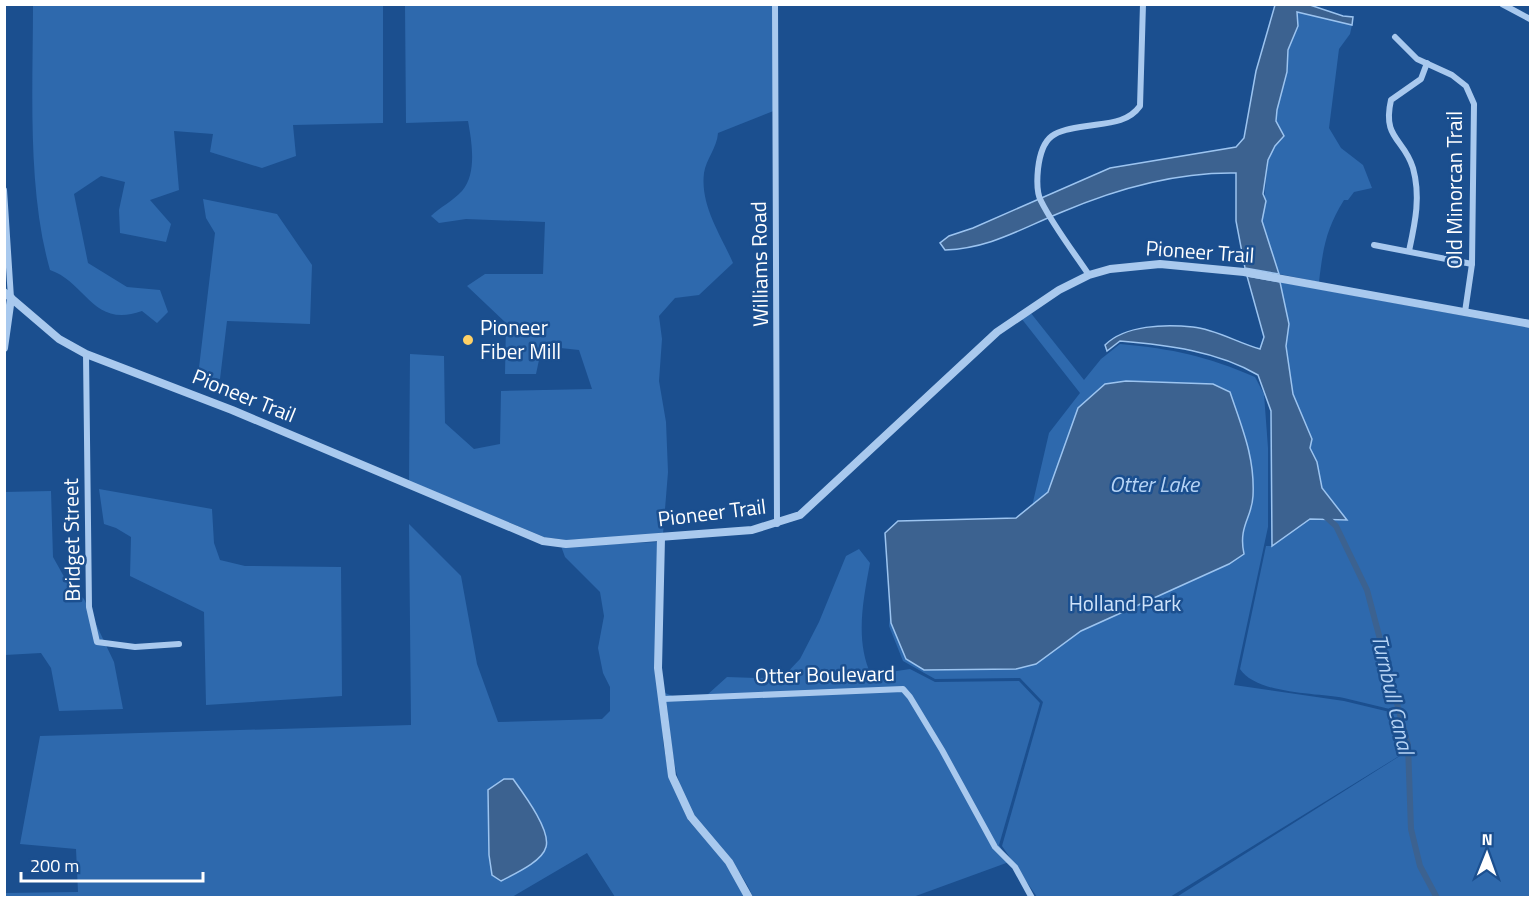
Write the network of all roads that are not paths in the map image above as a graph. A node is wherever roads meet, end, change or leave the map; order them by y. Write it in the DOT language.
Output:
graph roads {
  1 [pos="775,4"];
  2 [pos="1143,4"];
  3 [pos="1502,4"];
  4 [pos="1530,19"];
  5 [pos="1395,37"];
  6 [pos="1427,63"];
  7 [pos="4,190"];
  8 [pos="1374,245"];
  9 [pos="1409,251"];
  10 [pos="1472,264"];
  11 [pos="1089,275"];
  12 [pos="8,295"];
  13 [pos="1465,312"];
  14 [pos="7,322"];
  15 [pos="1530,324"];
  16 [pos="4,348"];
  17 [pos="86,354"];
  18 [pos="777,524"];
  19 [pos="661,538"];
  20 [pos="179,644"];
  21 [pos="663,699"];
  22 [pos="749,897"];
  23 [pos="1032,897"];
  1 -- 18 [label="street, Williams Road"];
  2 -- 11 [label="street"];
  3 -- 4 [label="street"];
  5 -- 6 [label="street, Old Minorcan Trail"];
  6 -- 9 [label="street"];
  6 -- 10 [label="street, Old Minorcan Trail"];
  7 -- 12 [label="street"];
  8 -- 9 [label="street"];
  9 -- 10 [label="street"];
  10 -- 13 [label="street, Old Minorcan Trail"];
  11 -- 13 [label="street, Pioneer Trail"];
  11 -- 18 [label="street, Pioneer Trail"];
  12 -- 14 [label="street"];
  12 -- 17 [label="street, Pioneer Trail"];
  13 -- 15 [label="street, Pioneer Trail"];
  14 -- 16 [label="street"];
  17 -- 19 [label="street, Pioneer Trail"];
  17 -- 20 [label="street, Bridget Street"];
  18 -- 19 [label="street, Pioneer Trail"];
  19 -- 21 [label="street"];
  21 -- 22 [label="street"];
  21 -- 23 [label="street, Otter Boulevard"];
}
